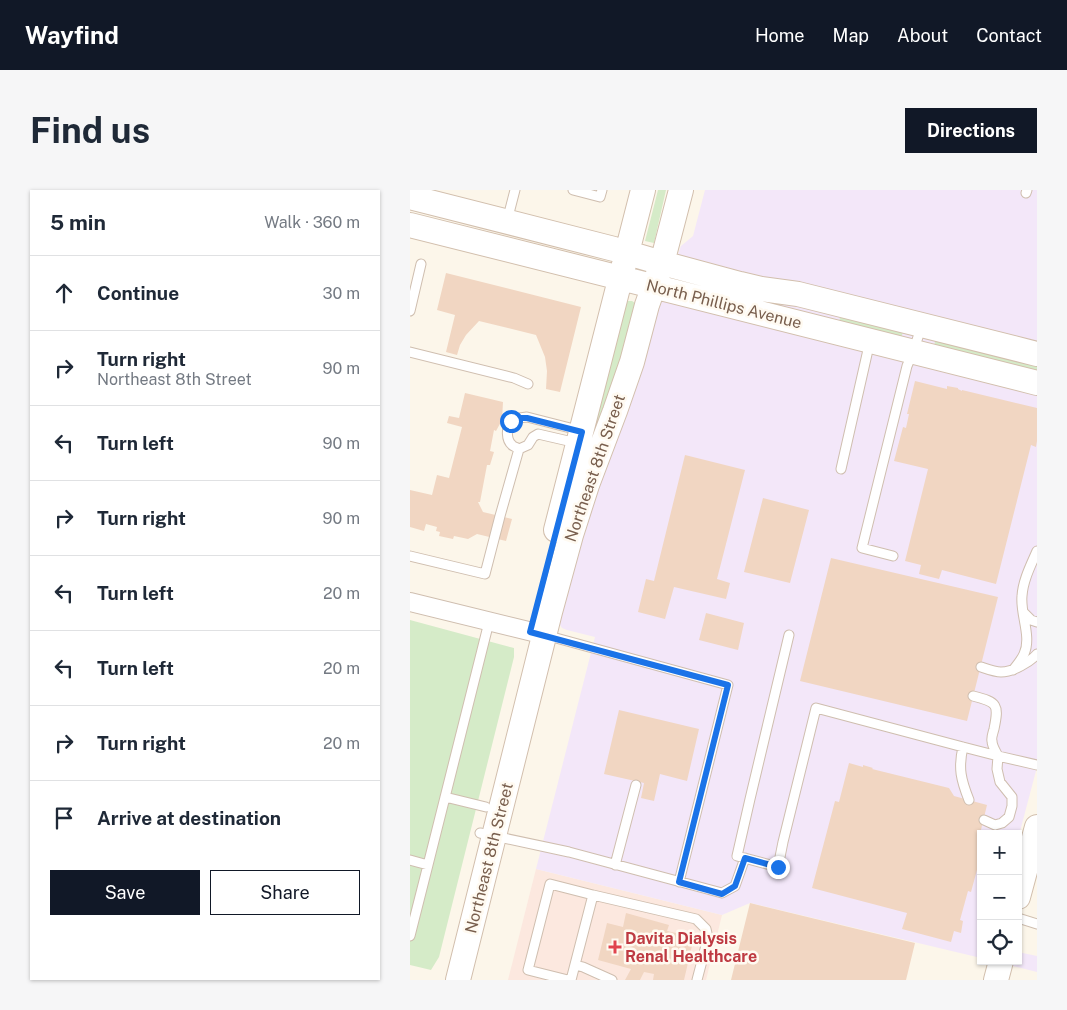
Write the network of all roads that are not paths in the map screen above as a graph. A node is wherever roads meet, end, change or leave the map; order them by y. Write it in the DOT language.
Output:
graph roads {
  1 [pos="515,190"];
  2 [pos="573,190"];
  3 [pos="602,190"];
  4 [pos="643,190"];
  5 [pos="681,190"];
  6 [pos="410,197"];
  7 [pos="507,222"];
  8 [pos="410,225"];
  9 [pos="628,253"];
  10 [pos="662,263"];
  11 [pos="422,264"];
  12 [pos="621,278"];
  13 [pos="654,286"];
  14 [pos="410,311"];
  15 [pos="824,315"];
  16 [pos="922,325"];
  17 [pos="870,341"];
  18 [pos="410,352"];
  19 [pos="913,352"];
  20 [pos="1037,354"];
  21 [pos="1037,383"];
  22 [pos="528,384"];
  23 [pos="580,438"];
  24 [pos="519,449"];
  25 [pos="841,469"];
  26 [pos="1037,551"];
  27 [pos="410,556"];
  28 [pos="893,556"];
  29 [pos="411,604"];
  30 [pos="1023,612"];
  31 [pos="489,622"];
  32 [pos="1037,622"];
  33 [pos="537,633"];
  34 [pos="789,635"];
  35 [pos="1037,654"];
  36 [pos="981,667"];
  37 [pos="1013,670"];
  38 [pos="974,696"];
  39 [pos="963,746"];
  40 [pos="998,756"];
  41 [pos="1037,765"];
  42 [pos="636,785"];
  43 [pos="445,797"];
  44 [pos="969,800"];
  45 [pos="486,807"];
  46 [pos="984,820"];
  47 [pos="1037,827"];
  48 [pos="487,834"];
  49 [pos="745,858"];
  50 [pos="410,860"];
  51 [pos="428,865"];
  52 [pos="615,865"];
  53 [pos="679,882"];
  54 [pos="1022,882"];
  55 [pos="593,896"];
  56 [pos="1022,919"];
  57 [pos="1037,924"];
  58 [pos="410,936"];
  59 [pos="575,965"];
  60 [pos="1000,965"];
  61 [pos="442,980"];
  62 [pos="458,980"];
  63 [pos="569,980"];
  64 [pos="612,980"];
  65 [pos="697,980"];
  66 [pos="996,980"];
  1 -- 7 [label="lane"];
  2 -- 3 [label="lane"];
  4 -- 9 [label="main road, Northeast 8th Street"];
  5 -- 10 [label="main road, Northeast 8th Street"];
  6 -- 7 [label="main road, North Phillips Avenue"];
  7 -- 9 [label="main road, North Phillips Avenue"];
  8 -- 12 [label="main road, North Phillips Avenue"];
  9 -- 10 [label="main road, North Phillips Avenue"];
  9 -- 12 [label="main road, Northeast 8th Street"];
  10 -- 13 [label="main road, Northeast 8th Street"];
  10 -- 15 [label="main road, North Phillips Avenue"];
  11 -- 14 [label="lane"];
  12 -- 13 [label="main road, North Phillips Avenue"];
  12 -- 23 [label="main road, Northeast 8th Street"];
  13 -- 15 [label="main road, North Phillips Avenue"];
  13 -- 33 [label="main road, Northeast 8th Street"];
  15 -- 16 [label="main road, North Phillips Avenue"];
  15 -- 17 [label="main road, North Phillips Avenue"];
  16 -- 19 [label="lane"];
  16 -- 20 [label="main road, North Phillips Avenue"];
  17 -- 19 [label="main road, North Phillips Avenue"];
  17 -- 25 [label="lane"];
  18 -- 22 [label="lane"];
  19 -- 21 [label="main road, North Phillips Avenue"];
  19 -- 28 [label="lane"];
  23 -- 24 [label="lane"];
  23 -- 24 [label="lane"];
  23 -- 33 [label="main road, Northeast 8th Street"];
  24 -- 27 [label="lane"];
  26 -- 30 [label="lane"];
  29 -- 31 [label="street"];
  30 -- 32 [label="lane"];
  30 -- 37 [label="lane"];
  31 -- 33 [label="street"];
  31 -- 43 [label="lane"];
  33 -- 45 [label="main road, Northeast 8th Street"];
  33 -- 48 [label="main road, Northeast 8th Street"];
  33 -- 53 [label="lane"];
  34 -- 49 [label="lane"];
  35 -- 37 [label="lane"];
  36 -- 37 [label="lane"];
  38 -- 40 [label="lane"];
  39 -- 40 [label="lane"];
  39 -- 44 [label="lane"];
  39 -- 49 [label="lane"];
  40 -- 41 [label="lane"];
  40 -- 46 [label="lane"];
  42 -- 52 [label="lane"];
  43 -- 45 [label="lane"];
  43 -- 51 [label="lane"];
  45 -- 48 [label="main road, Northeast 8th Street"];
  47 -- 54 [label="main road"];
  48 -- 52 [label="lane"];
  48 -- 61 [label="main road, Northeast 8th Street"];
  48 -- 62 [label="main road, Northeast 8th Street"];
  49 -- 53 [label="lane"];
  50 -- 51 [label="lane"];
  51 -- 58 [label="lane"];
  52 -- 53 [label="lane"];
  55 -- 59 [label="lane"];
  55 -- 63 [label="lane"];
  55 -- 65 [label="lane"];
  56 -- 57 [label="lane"];
  59 -- 63 [label="lane"];
  59 -- 64 [label="lane"];
  60 -- 66 [label="main road"];
}
